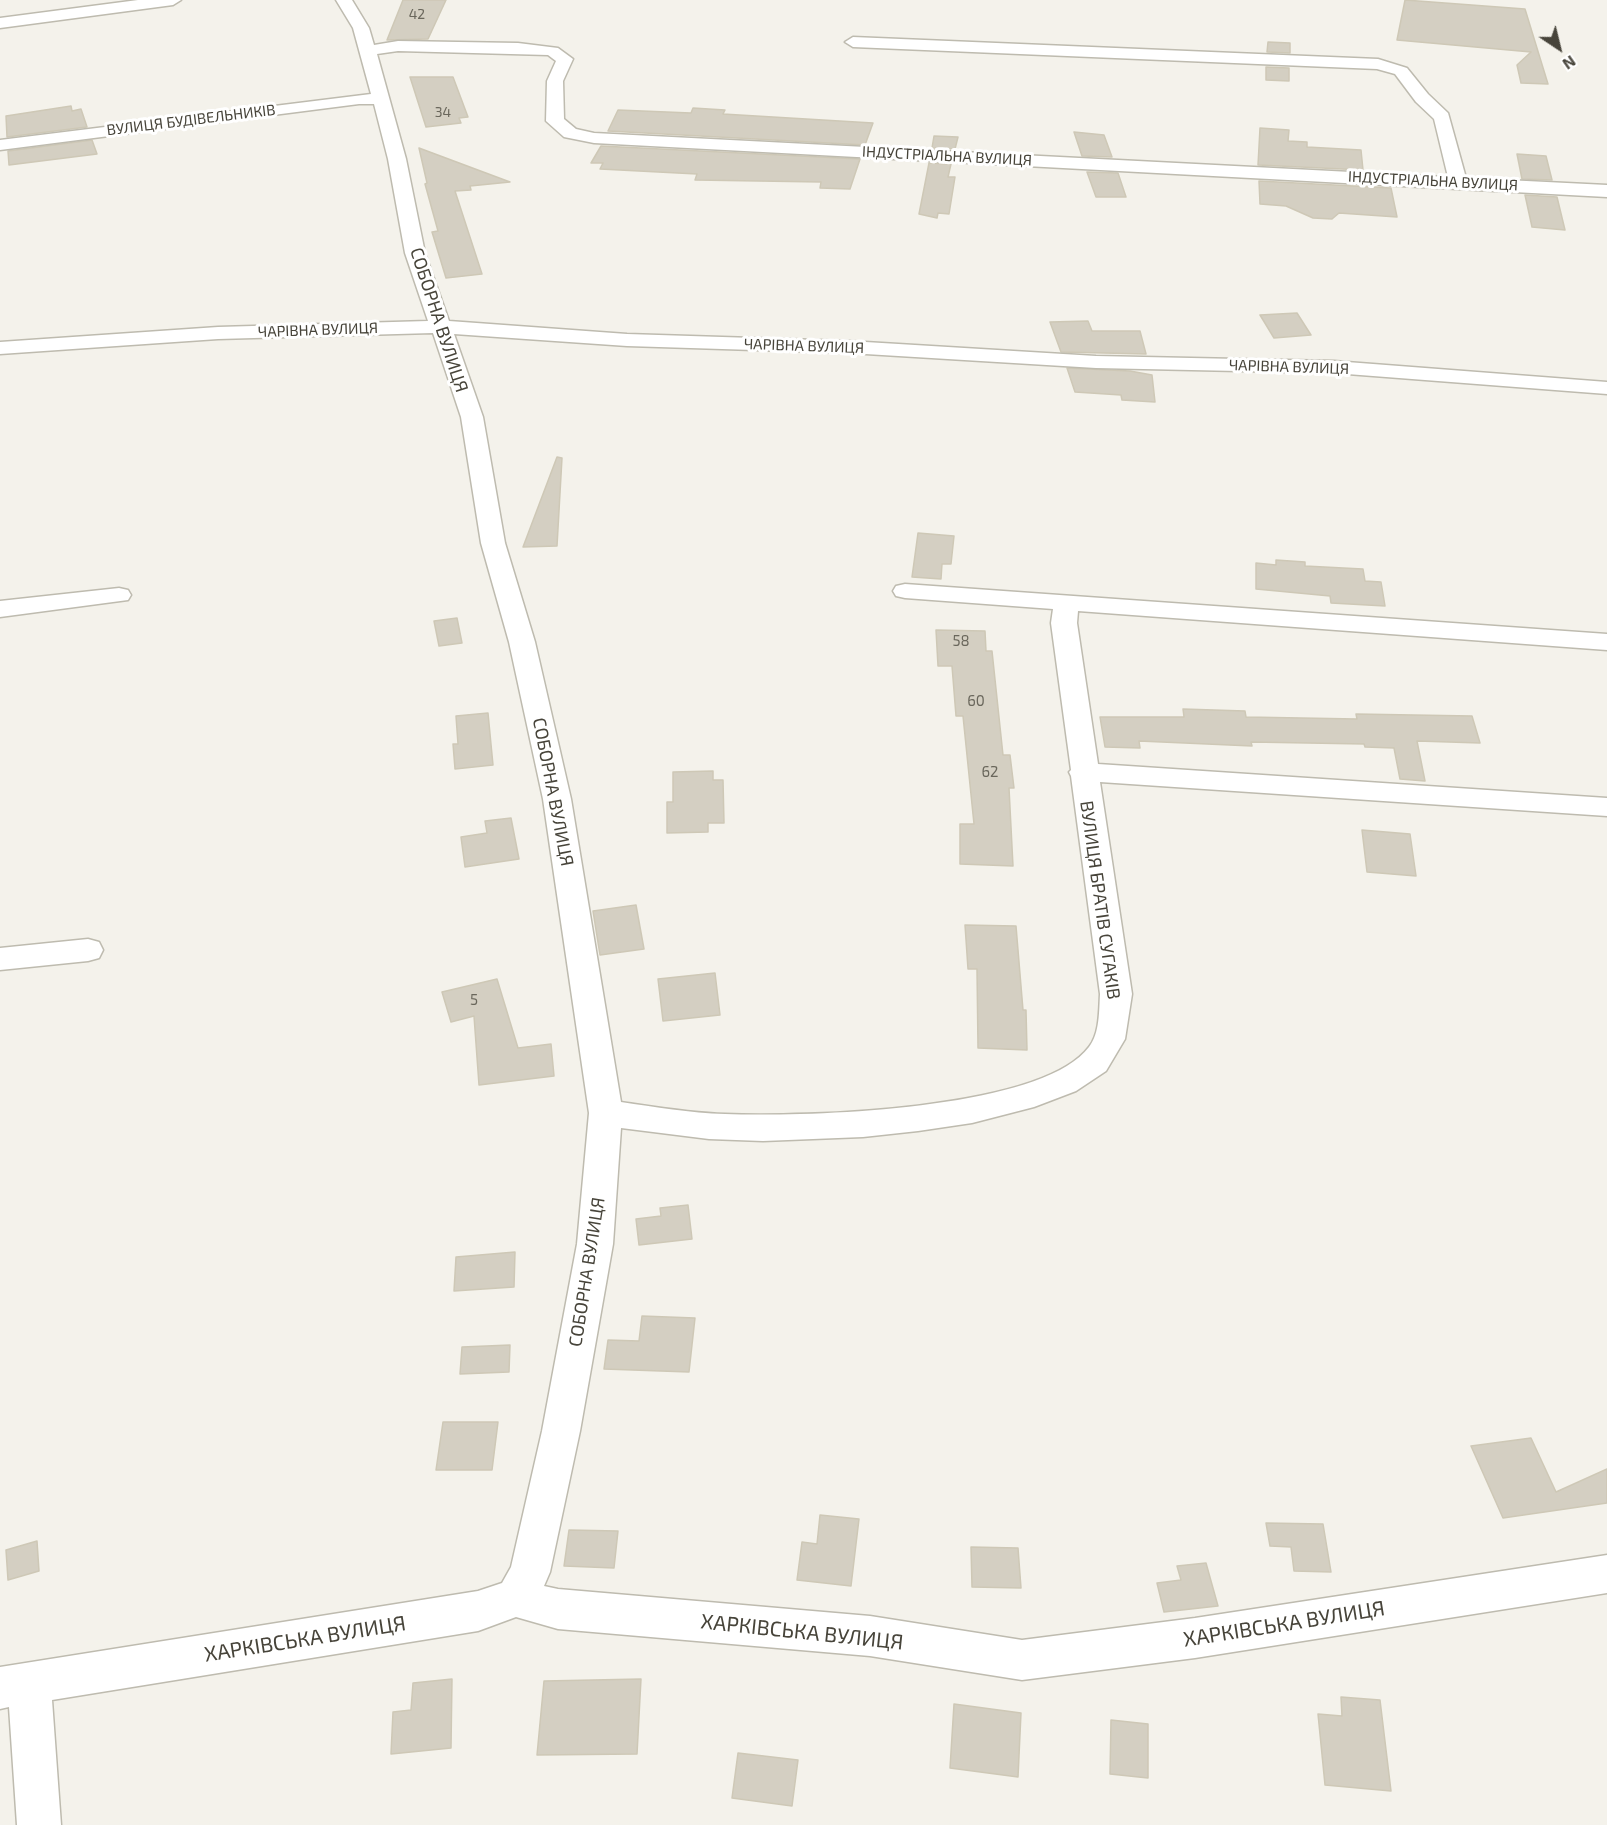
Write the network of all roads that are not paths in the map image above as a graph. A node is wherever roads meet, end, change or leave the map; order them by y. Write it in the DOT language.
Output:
graph roads {
  1 [pos="173,0"];
  2 [pos="344,0"];
  3 [pos="0,23"];
  4 [pos="853,42"];
  5 [pos="368,51"];
  6 [pos="381,99"];
  7 [pos="0,145"];
  8 [pos="1458,182"];
  9 [pos="1607,191"];
  10 [pos="441,327"];
  11 [pos="0,348"];
  12 [pos="1607,388"];
  13 [pos="904,591"];
  14 [pos="119,595"];
  15 [pos="1066,604"];
  16 [pos="0,609"];
  17 [pos="1607,642"];
  18 [pos="1083,772"];
  19 [pos="1607,807"];
  20 [pos="88,950"];
  21 [pos="0,959"];
  22 [pos="606,1113"];
  23 [pos="1607,1574"];
  24 [pos="516,1599"];
  25 [pos="14,1685"];
  26 [pos="39,1825"];
  1 -- 3 [label="street"];
  2 -- 5 [label="street, СОБОРНА ВУЛИЦЯ"];
  4 -- 8 [label="street"];
  5 -- 6 [label="street, СОБОРНА ВУЛИЦЯ"];
  5 -- 8 [label="street, ІНДУСТРІАЛЬНА ВУЛИЦЯ"];
  6 -- 7 [label="street, ВУЛИЦЯ БУДІВЕЛЬНИКІВ"];
  6 -- 10 [label="street, СОБОРНА ВУЛИЦЯ"];
  8 -- 9 [label="street, ІНДУСТРІАЛЬНА ВУЛИЦЯ"];
  10 -- 11 [label="street, ЧАРІВНА ВУЛИЦЯ"];
  10 -- 12 [label="street, ЧАРІВНА ВУЛИЦЯ"];
  10 -- 22 [label="street, СОБОРНА ВУЛИЦЯ"];
  13 -- 15 [label="street"];
  14 -- 16 [label="street"];
  15 -- 17 [label="street"];
  15 -- 18 [label="street, ВУЛИЦЯ БРАТІВ СУГАКІВ"];
  18 -- 19 [label="street, ВУЛИЦЯ БРАТІВ СУГАКІВ"];
  18 -- 22 [label="street, ВУЛИЦЯ БРАТІВ СУГАКІВ"];
  20 -- 21 [label="street"];
  22 -- 24 [label="street, СОБОРНА ВУЛИЦЯ"];
  23 -- 24 [label="street, ХАРКІВСЬКА ВУЛИЦЯ"];
  24 -- 25 [label="street, ХАРКІВСЬКА ВУЛИЦЯ"];
  25 -- 26 [label="street"];
}
